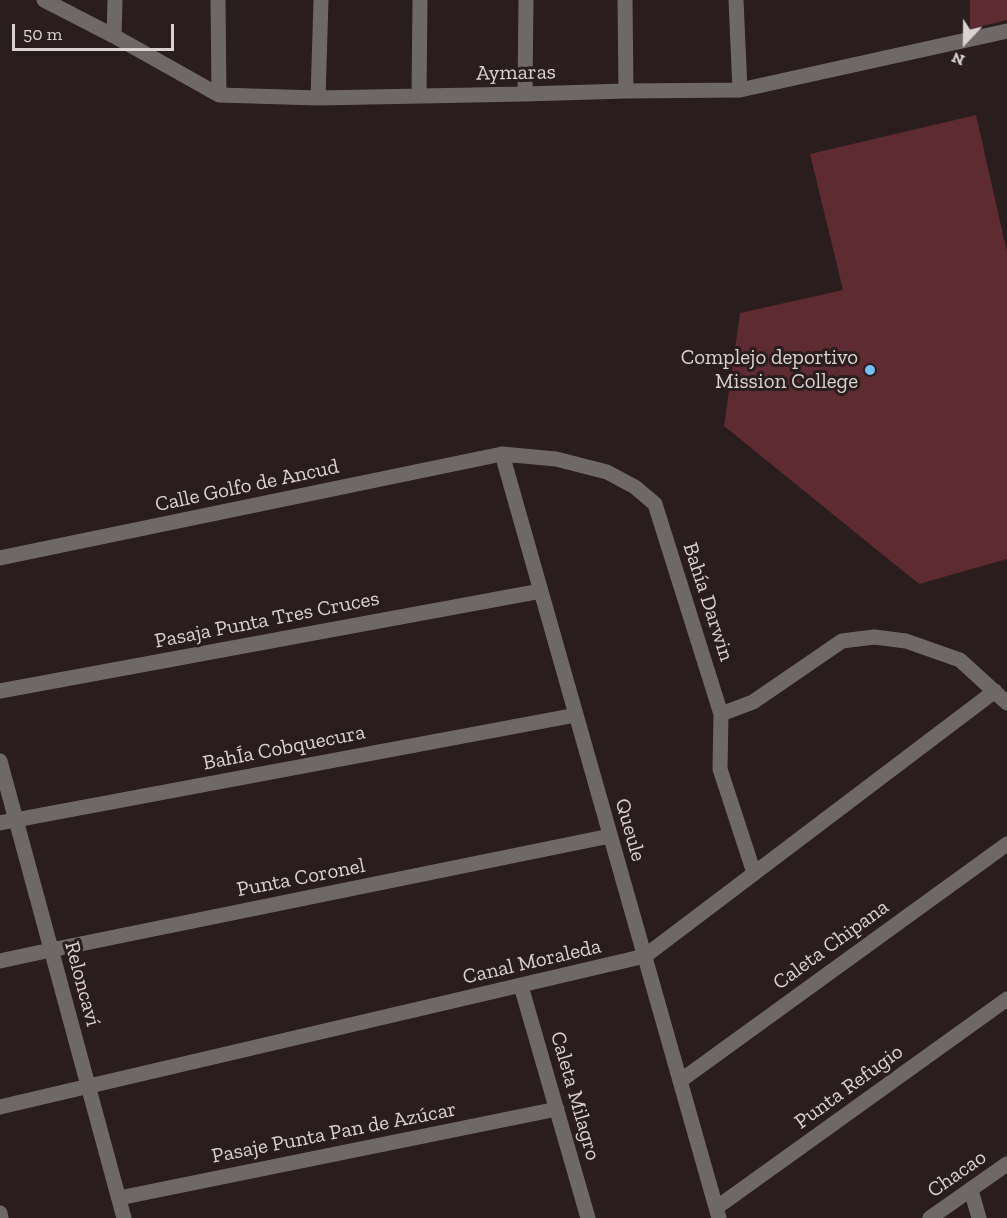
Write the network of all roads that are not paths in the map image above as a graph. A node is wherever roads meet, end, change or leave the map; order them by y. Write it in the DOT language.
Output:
graph roads {
  1 [pos="44,0"];
  2 [pos="115,0"];
  3 [pos="218,0"];
  4 [pos="321,0"];
  5 [pos="420,0"];
  6 [pos="526,0"];
  7 [pos="625,0"];
  8 [pos="736,0"];
  9 [pos="1007,31"];
  10 [pos="114,36"];
  11 [pos="740,90"];
  12 [pos="626,91"];
  13 [pos="525,94"];
  14 [pos="219,95"];
  15 [pos="420,95"];
  16 [pos="318,98"];
  17 [pos="502,454"];
  18 [pos="0,558"];
  19 [pos="541,591"];
  20 [pos="995,691"];
  21 [pos="0,692"];
  22 [pos="1007,703"];
  23 [pos="721,714"];
  24 [pos="576,715"];
  25 [pos="0,761"];
  26 [pos="16,819"];
  27 [pos="0,823"];
  28 [pos="610,836"];
  29 [pos="1007,844"];
  30 [pos="754,873"];
  31 [pos="51,950"];
  32 [pos="645,956"];
  33 [pos="0,962"];
  34 [pos="521,986"];
  35 [pos="1007,999"];
  36 [pos="680,1081"];
  37 [pos="89,1087"];
  38 [pos="0,1107"];
  39 [pos="557,1109"];
  40 [pos="1007,1164"];
  41 [pos="971,1190"];
  42 [pos="119,1198"];
  43 [pos="717,1213"];
  44 [pos="0,1214"];
  45 [pos="1,1218"];
  46 [pos="124,1218"];
  47 [pos="588,1218"];
  48 [pos="930,1218"];
  49 [pos="979,1218"];
  1 -- 10 [label="street, Aymaras"];
  2 -- 10 [label="street"];
  3 -- 14 [label="street"];
  4 -- 16 [label="street"];
  5 -- 15 [label="street"];
  6 -- 13 [label="street"];
  7 -- 12 [label="street"];
  8 -- 11 [label="street"];
  9 -- 11 [label="street, Aymaras"];
  10 -- 14 [label="street, Aymaras"];
  11 -- 12 [label="street, Aymaras"];
  12 -- 13 [label="street, Aymaras"];
  13 -- 15 [label="street, Aymaras"];
  14 -- 16 [label="street, Aymaras"];
  15 -- 16 [label="street, Aymaras"];
  17 -- 18 [label="street, Calle Golfo de Ancud"];
  17 -- 19 [label="street, Queule"];
  17 -- 23 [label="street, Bahía Darwin"];
  19 -- 21 [label="street, Pasaja Punta Tres Cruces"];
  19 -- 24 [label="street, Queule"];
  20 -- 22 [label="street"];
  20 -- 23 [label="street"];
  20 -- 30 [label="street, Canal Moraleda"];
  23 -- 30 [label="street, Bahía Darwin"];
  24 -- 26 [label="street, BahÍa Cobquecura"];
  24 -- 28 [label="street, Queule"];
  25 -- 26 [label="street, Reloncaví"];
  26 -- 27 [label="street, BahÍa Cobquecura"];
  26 -- 31 [label="street, Reloncaví"];
  28 -- 31 [label="street, Punta Coronel"];
  28 -- 32 [label="street, Queule"];
  29 -- 36 [label="street, Caleta Chipana"];
  30 -- 32 [label="street, Canal Moraleda"];
  31 -- 33 [label="street, Punta Coronel"];
  31 -- 37 [label="street, Reloncaví"];
  32 -- 34 [label="street, Canal Moraleda"];
  32 -- 36 [label="street, Queule"];
  34 -- 37 [label="street, Canal Moraleda"];
  34 -- 39 [label="street, Caleta Milagro"];
  35 -- 43 [label="street, Punta Refugio"];
  36 -- 43 [label="street, Queule"];
  37 -- 38 [label="street, Canal Moraleda"];
  37 -- 42 [label="street, Reloncaví"];
  39 -- 42 [label="street, Pasaje Punta Pan de Azúcar"];
  39 -- 47 [label="street, Caleta Milagro"];
  40 -- 41 [label="street, Chacao"];
  41 -- 48 [label="street, Chacao"];
  41 -- 49 [label="street"];
  42 -- 46 [label="street, Reloncaví"];
  44 -- 45 [label="street"];
}
